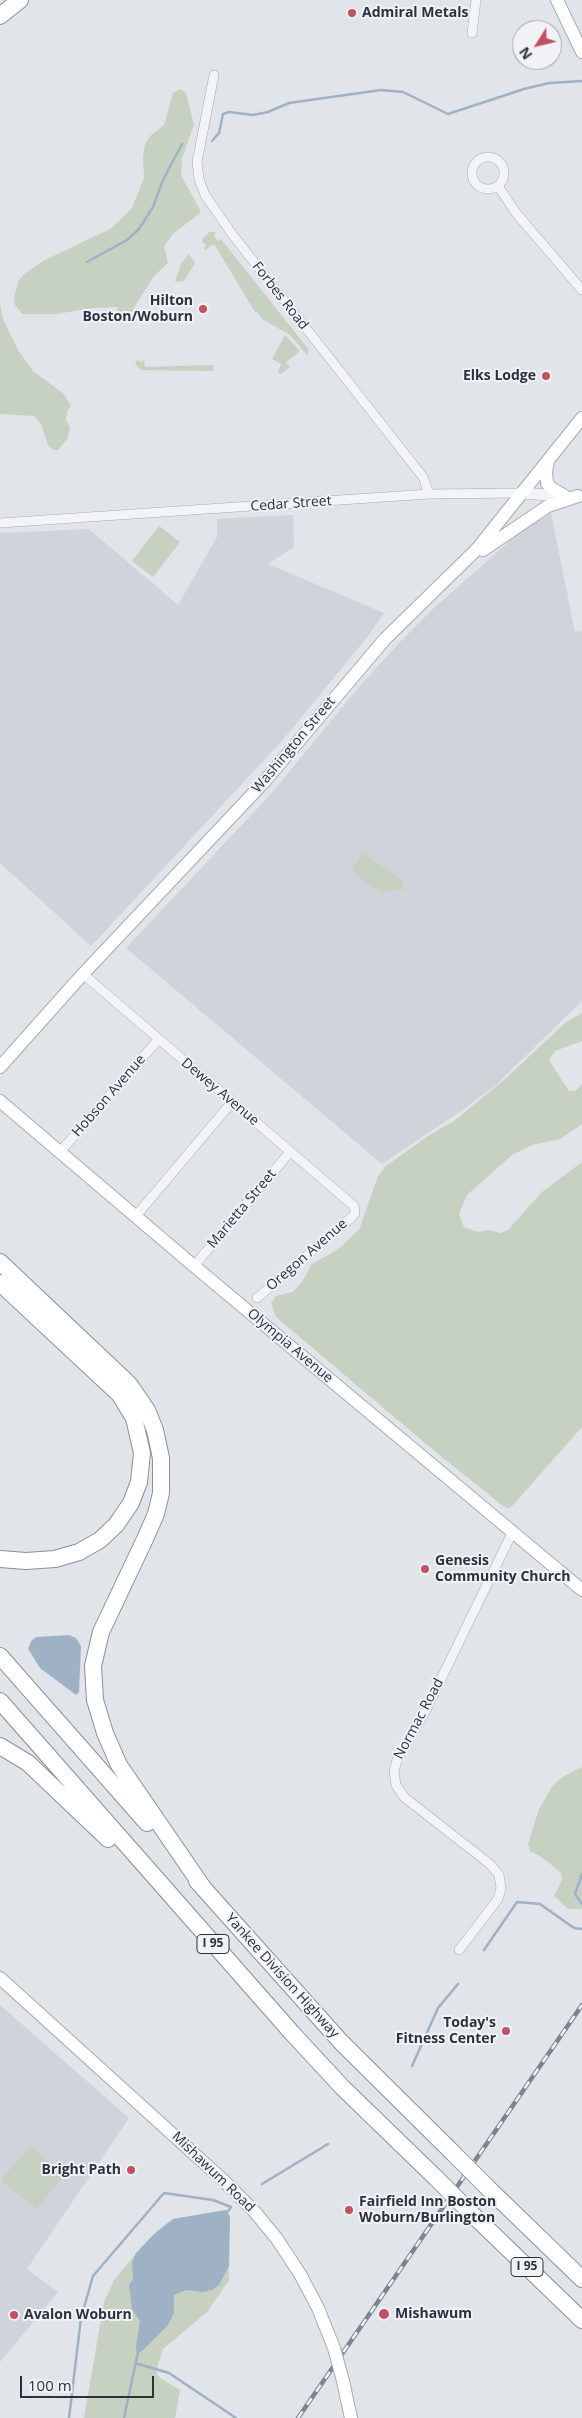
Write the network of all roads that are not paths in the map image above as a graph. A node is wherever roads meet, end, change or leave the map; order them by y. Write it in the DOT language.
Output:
graph roads {
  1 [pos="20,0"];
  2 [pos="476,0"];
  3 [pos="557,0"];
  4 [pos="0,16"];
  5 [pos="472,33"];
  6 [pos="582,52"];
  7 [pos="214,75"];
  8 [pos="498,186"];
  9 [pos="582,290"];
  10 [pos="582,418"];
  11 [pos="548,461"];
  12 [pos="521,493"];
  13 [pos="429,494"];
  14 [pos="565,496"];
  15 [pos="580,496"];
  16 [pos="0,523"];
  17 [pos="464,562"];
  18 [pos="83,974"];
  19 [pos="158,1040"];
  20 [pos="0,1067"];
  21 [pos="0,1101"];
  22 [pos="232,1102"];
  23 [pos="60,1152"];
  24 [pos="290,1152"];
  25 [pos="355,1211"];
  26 [pos="135,1217"];
  27 [pos="0,1262"];
  28 [pos="194,1266"];
  29 [pos="0,1283"];
  30 [pos="257,1298"];
  31 [pos="512,1531"];
  32 [pos="0,1559"];
  33 [pos="582,1590"];
  34 [pos="0,1656"];
  35 [pos="0,1701"];
  36 [pos="0,1746"];
  37 [pos="204,1889"];
  38 [pos="217,1949"];
  39 [pos="459,1950"];
  40 [pos="0,1978"];
  41 [pos="582,2279"];
  42 [pos="582,2320"];
  43 [pos="351,2418"];
  1 -- 4 [label="highway"];
  2 -- 5 [label="street"];
  3 -- 6 [label="main road"];
  7 -- 13 [label="street, Forbes Road"];
  8 -- 9 [label="street"];
  10 -- 11 [label="main road, Washington Street"];
  11 -- 12 [label="main road, Washington Street"];
  11 -- 14 [label="main road"];
  12 -- 13 [label="street, Cedar Street"];
  12 -- 14 [label="street, Cedar Street"];
  12 -- 17 [label="main road, Washington Street"];
  13 -- 16 [label="street, Cedar Street"];
  14 -- 15 [label="street, Cedar Street"];
  15 -- 17 [label="main road"];
  17 -- 18 [label="main road, Washington Street"];
  18 -- 19 [label="street, Dewey Avenue"];
  18 -- 20 [label="main road, Washington Street"];
  19 -- 22 [label="street, Dewey Avenue"];
  19 -- 23 [label="street, Hobson Avenue"];
  21 -- 23 [label="main road, Olympia Avenue"];
  22 -- 24 [label="street, Dewey Avenue"];
  22 -- 26 [label="street"];
  23 -- 26 [label="main road, Olympia Avenue"];
  24 -- 25 [label="street, Dewey Avenue"];
  24 -- 28 [label="street, Marietta Street"];
  25 -- 30 [label="street, Oregon Avenue"];
  26 -- 28 [label="main road, Olympia Avenue"];
  27 -- 37 [label="highway"];
  28 -- 31 [label="main road, Olympia Avenue"];
  29 -- 32 [label="highway"];
  31 -- 33 [label="main road, Olympia Avenue"];
  31 -- 39 [label="street, Normac Road"];
  34 -- 37 [label="highway, Yankee Division Highway / I 95"];
  35 -- 38 [label="highway, I 95"];
  36 -- 38 [label="highway"];
  37 -- 41 [label="highway, Yankee Division Highway / I 95, bridge"];
  38 -- 42 [label="highway, I 95, bridge"];
  40 -- 43 [label="main road, Mishawum Road, bridge"];
}
